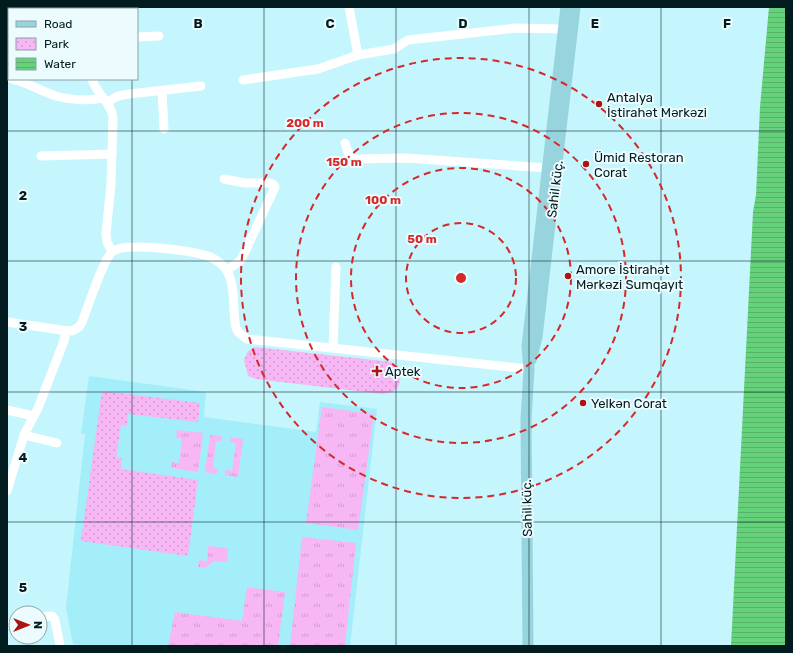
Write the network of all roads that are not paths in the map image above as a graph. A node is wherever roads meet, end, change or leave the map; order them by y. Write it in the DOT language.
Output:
graph roads {
  1 [pos="349,7"];
  2 [pos="566,7"];
  3 [pos="575,7"];
  4 [pos="563,29"];
  5 [pos="158,36"];
  6 [pos="138,37"];
  7 [pos="358,55"];
  8 [pos="15,80"];
  9 [pos="92,80"];
  10 [pos="244,80"];
  11 [pos="201,86"];
  12 [pos="162,91"];
  13 [pos="105,100"];
  14 [pos="164,129"];
  15 [pos="345,143"];
  16 [pos="112,154"];
  17 [pos="42,156"];
  18 [pos="548,168"];
  19 [pos="224,179"];
  20 [pos="112,251"];
  21 [pos="336,267"];
  22 [pos="227,270"];
  23 [pos="7,322"];
  24 [pos="66,331"];
  25 [pos="333,348"];
  26 [pos="529,369"];
  27 [pos="7,410"];
  28 [pos="34,416"];
  29 [pos="24,435"];
  30 [pos="57,443"];
  31 [pos="7,491"];
  32 [pos="48,616"];
  33 [pos="60,646"];
  34 [pos="528,646"];
  1 -- 7 [label="street"];
  2 -- 4 [label="main road, Sahil küç."];
  3 -- 26 [label="main road, Sahil küç."];
  4 -- 7 [label="street"];
  4 -- 18 [label="main road, Sahil küç."];
  5 -- 6 [label="street"];
  7 -- 10 [label="street"];
  8 -- 13 [label="street"];
  9 -- 13 [label="street"];
  11 -- 12 [label="street"];
  12 -- 13 [label="street"];
  12 -- 14 [label="street"];
  13 -- 16 [label="street"];
  15 -- 18 [label="street"];
  16 -- 17 [label="street"];
  16 -- 20 [label="street"];
  18 -- 26 [label="main road, Sahil küç."];
  19 -- 22 [label="street"];
  20 -- 22 [label="street"];
  20 -- 24 [label="street"];
  21 -- 25 [label="street"];
  22 -- 25 [label="street"];
  23 -- 24 [label="street"];
  24 -- 28 [label="street"];
  25 -- 26 [label="street"];
  26 -- 34 [label="main road, Sahil küç."];
  27 -- 28 [label="street"];
  28 -- 29 [label="street"];
  29 -- 30 [label="street"];
  29 -- 31 [label="street"];
  32 -- 33 [label="street"];
}
